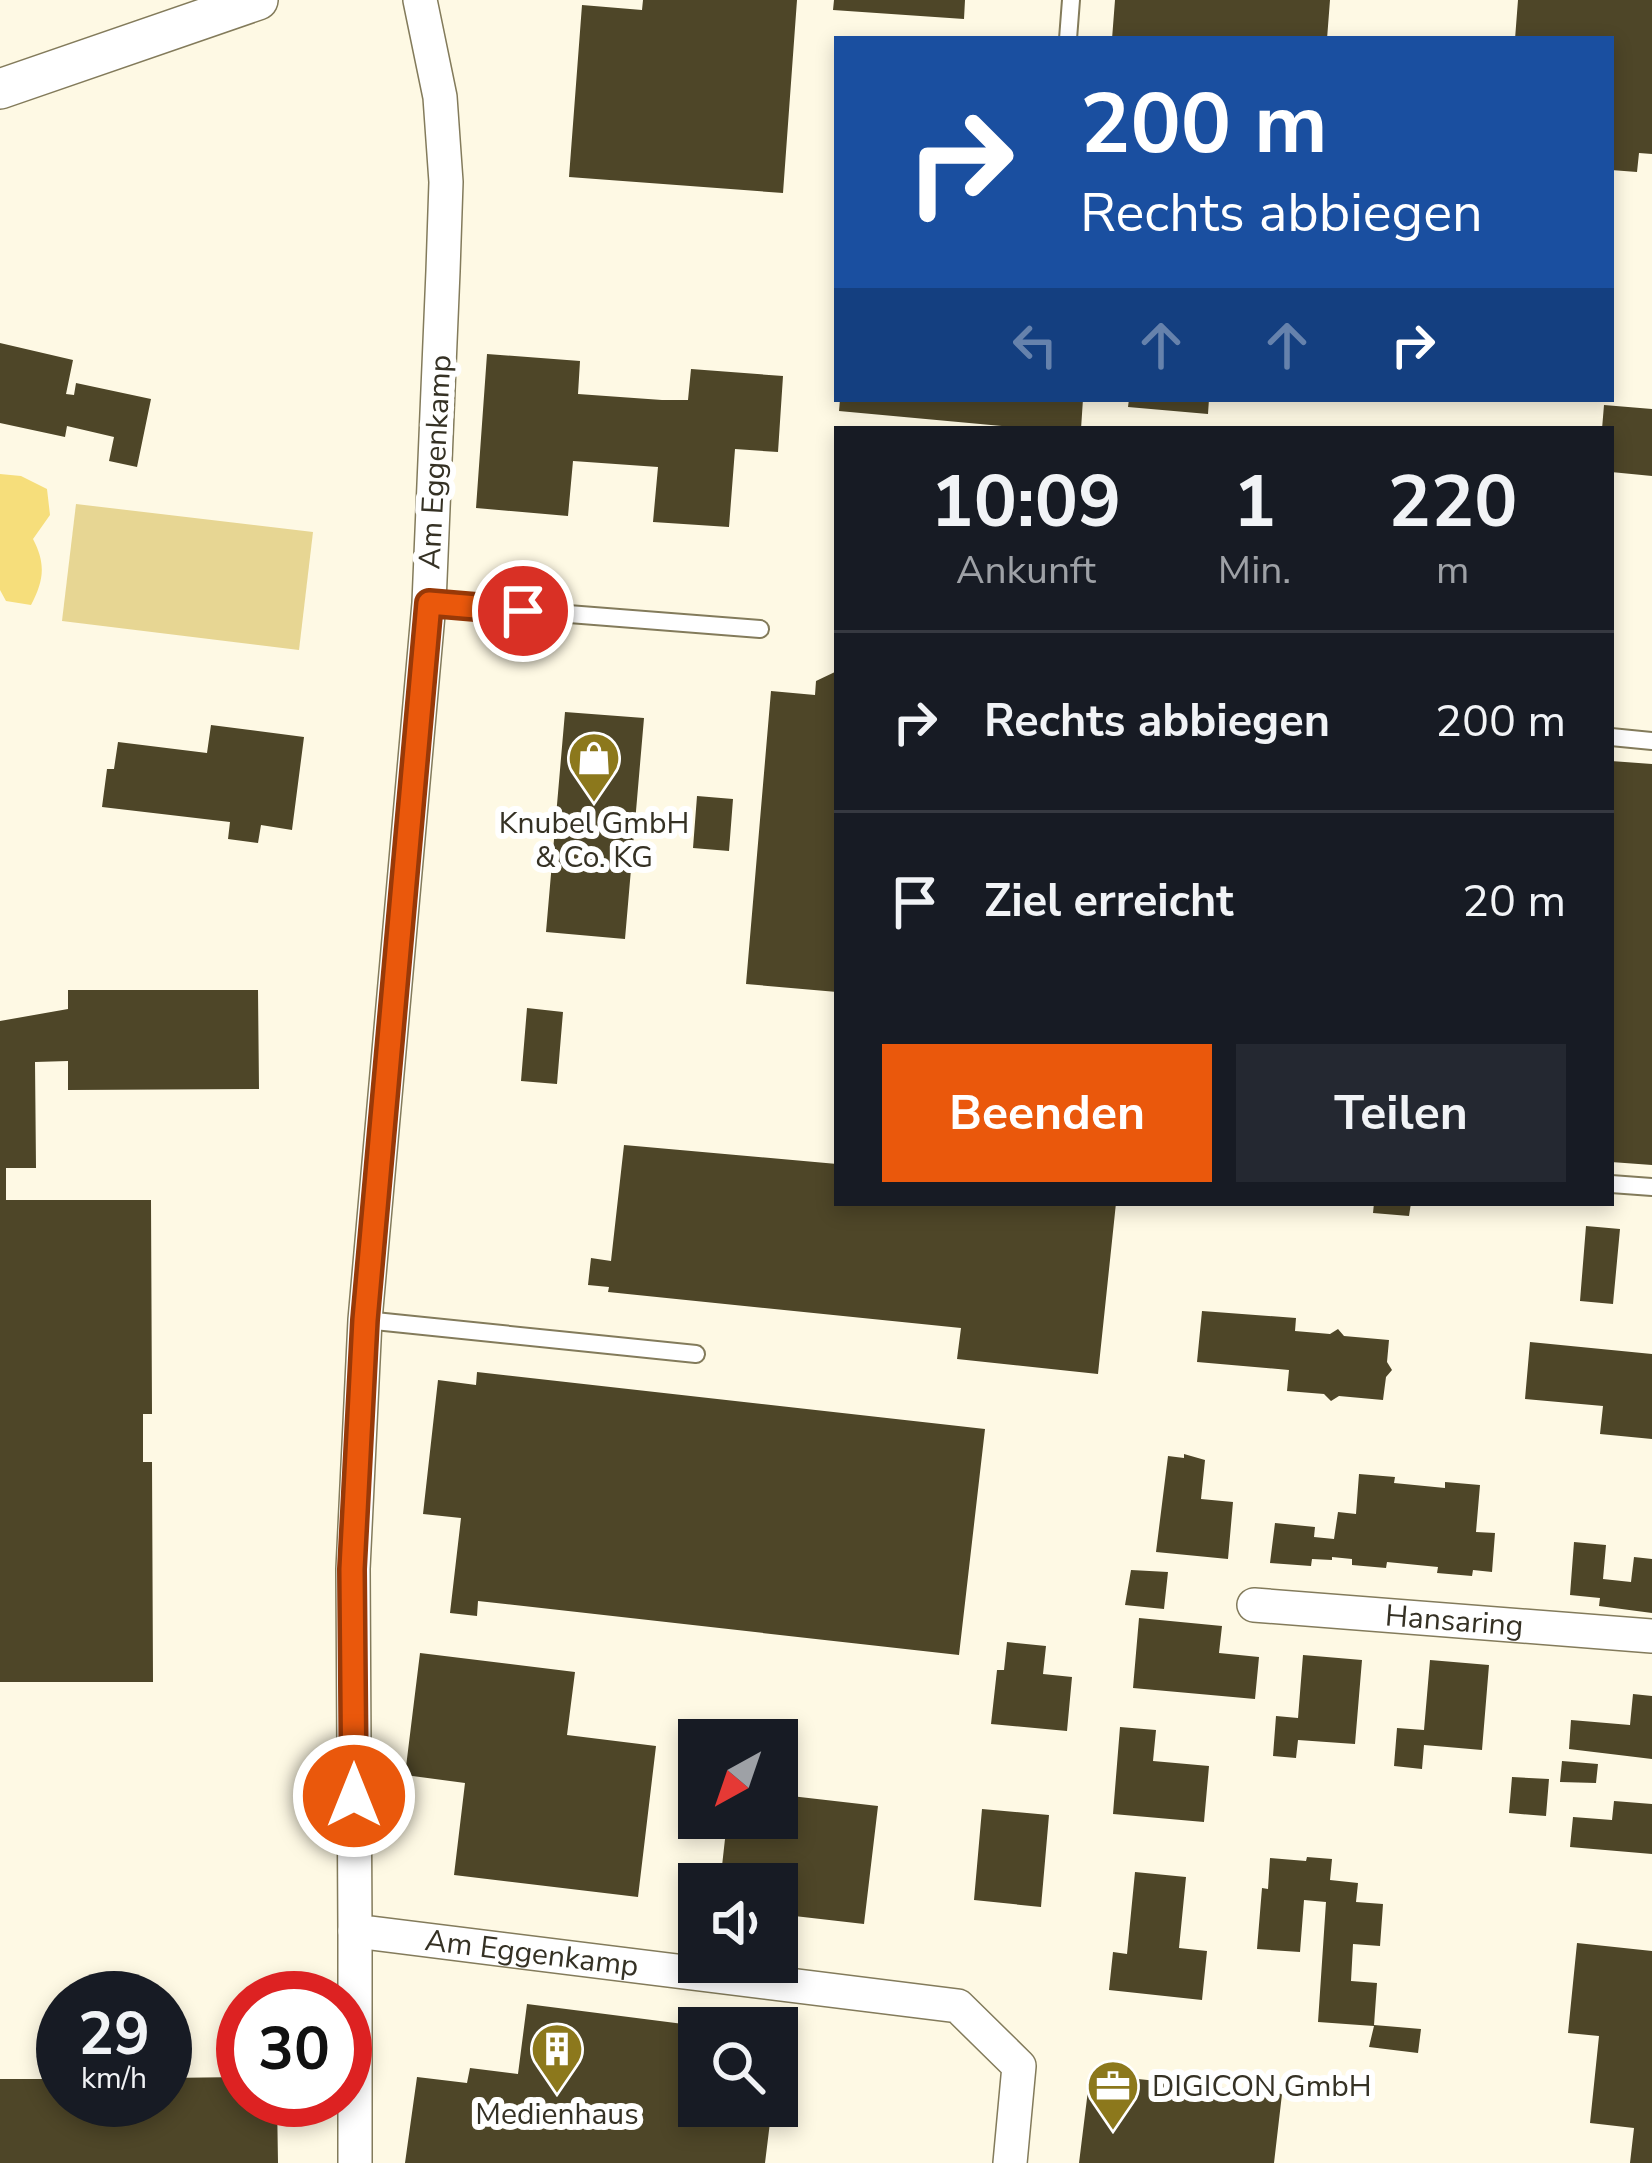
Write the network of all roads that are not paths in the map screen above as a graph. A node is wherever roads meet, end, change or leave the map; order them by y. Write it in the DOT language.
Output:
graph roads {
  1 [pos="258,0"];
  2 [pos="420,0"];
  3 [pos="1071,0"];
  4 [pos="1068,36"];
  5 [pos="0,89"];
  6 [pos="429,603"];
  7 [pos="760,629"];
  8 [pos="1614,737"];
  9 [pos="1652,741"];
  10 [pos="1614,1184"];
  11 [pos="1652,1187"];
  12 [pos="365,1320"];
  13 [pos="696,1354"];
  14 [pos="1254,1605"];
  15 [pos="1652,1636"];
  16 [pos="355,1931"];
  17 [pos="355,2163"];
  18 [pos="1010,2163"];
  1 -- 5 [label="street"];
  2 -- 6 [label="street, Am Eggenkamp"];
  3 -- 4 [label="lane"];
  6 -- 7 [label="lane"];
  6 -- 12 [label="street, Am Eggenkamp"];
  8 -- 9 [label="lane"];
  10 -- 11 [label="lane"];
  12 -- 13 [label="lane"];
  12 -- 16 [label="street, Am Eggenkamp"];
  14 -- 15 [label="street, Hansaring"];
  16 -- 17 [label="street, Am Eggenkamp"];
  16 -- 18 [label="street, Am Eggenkamp"];
}
